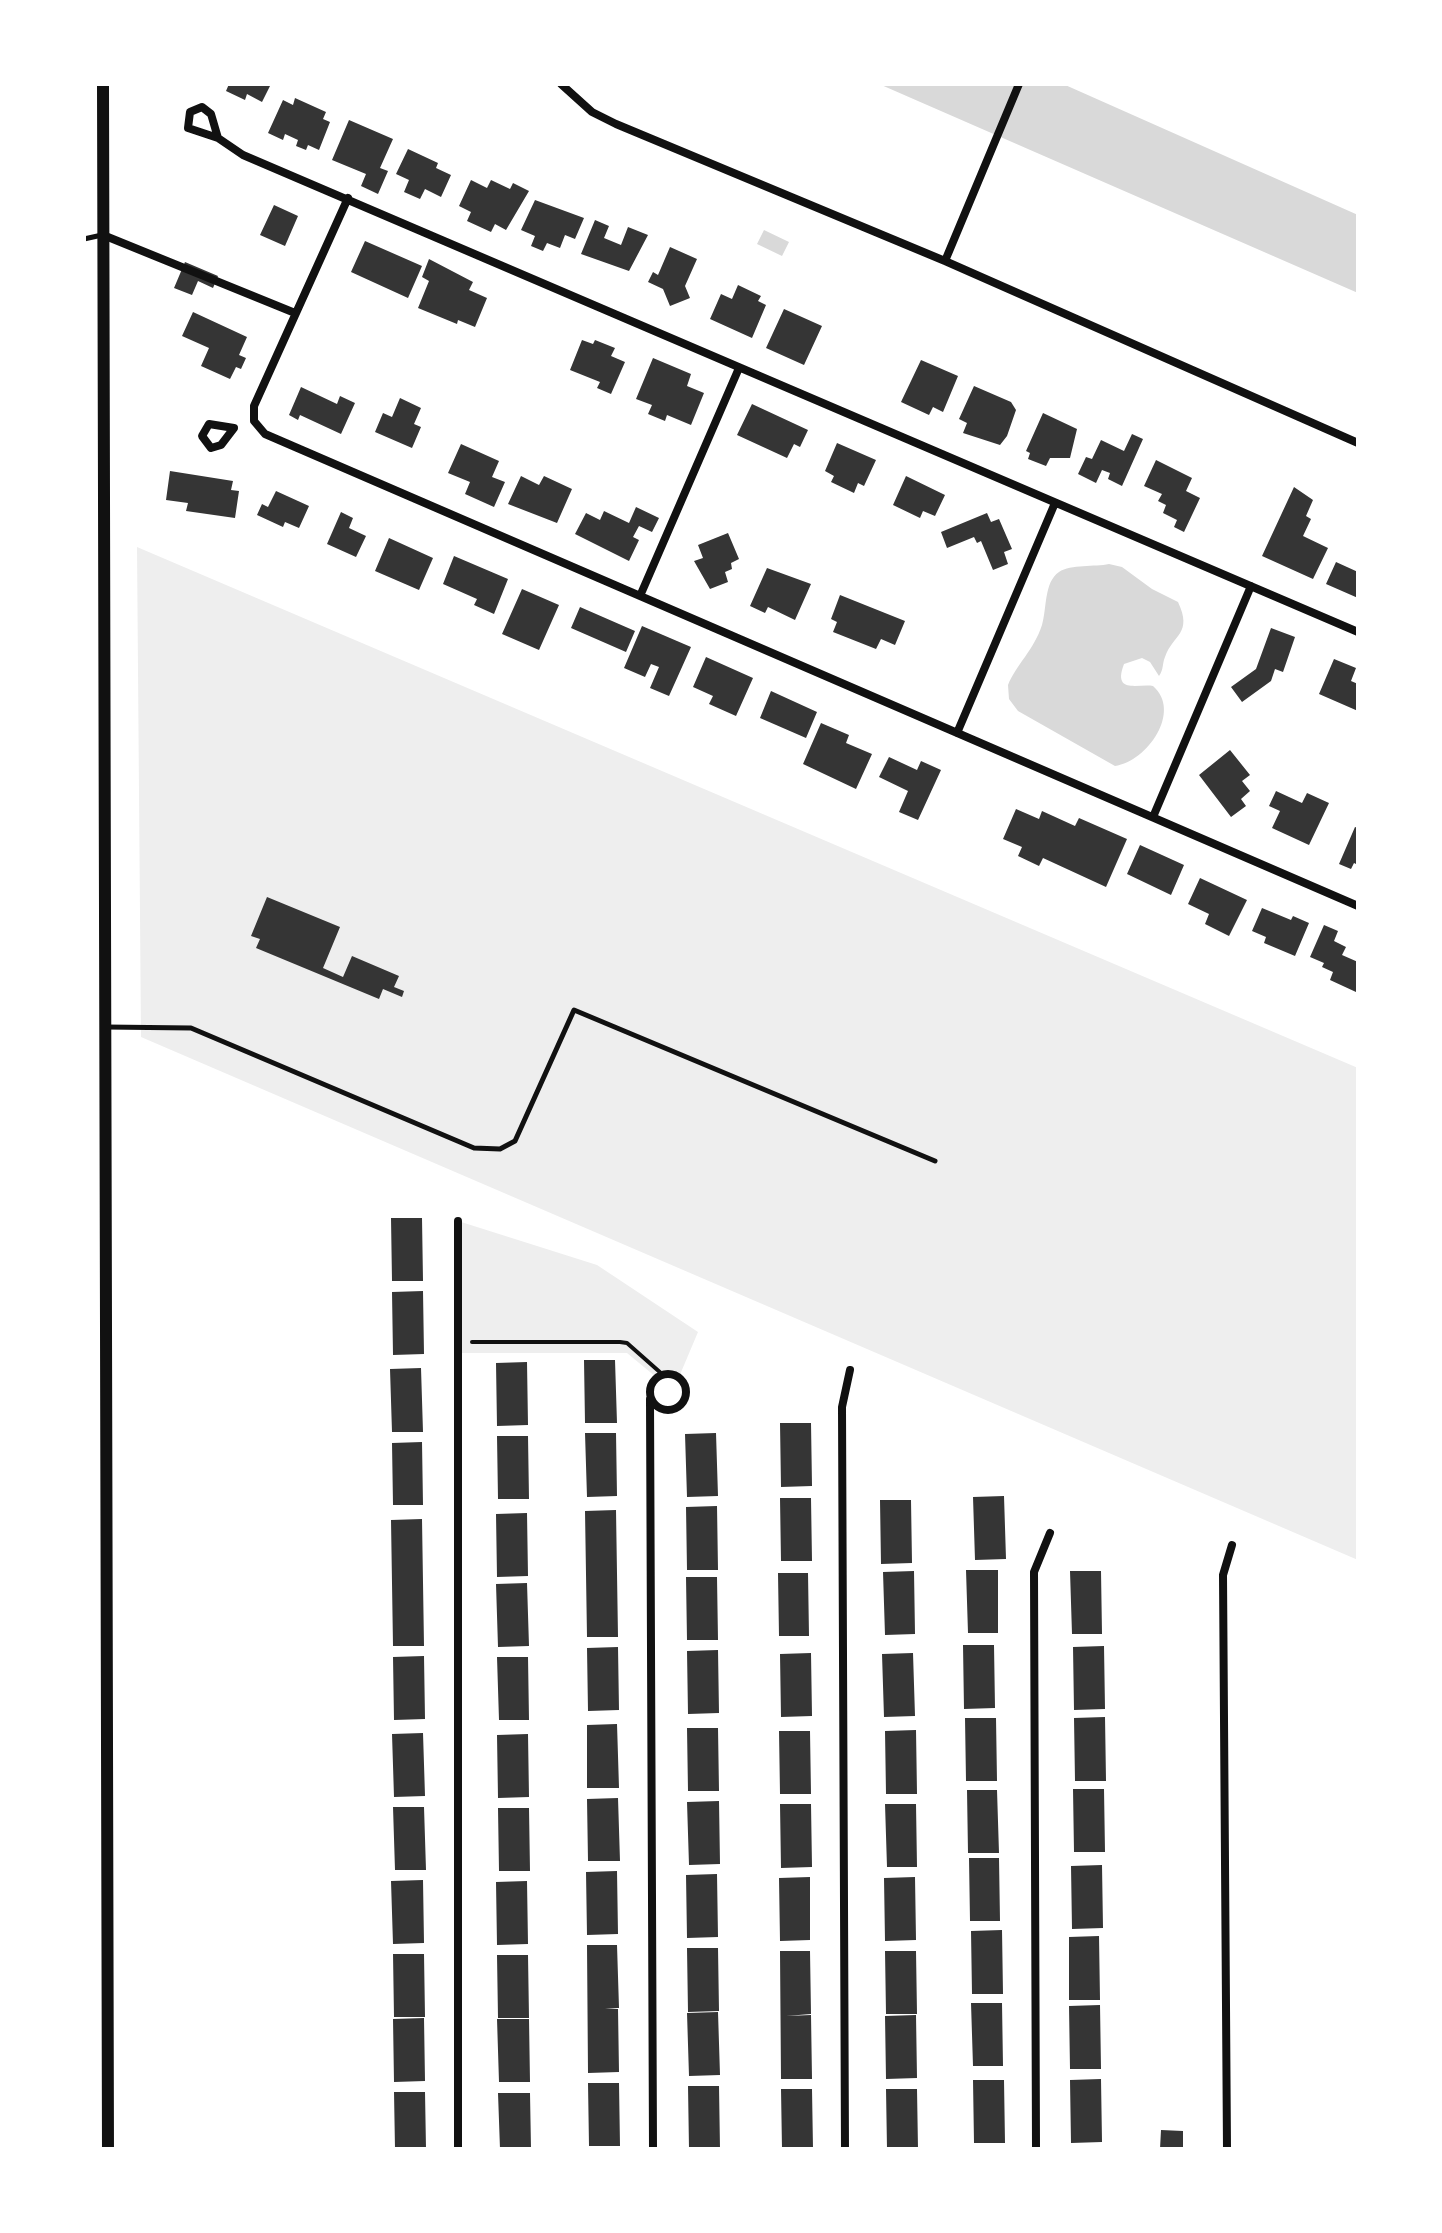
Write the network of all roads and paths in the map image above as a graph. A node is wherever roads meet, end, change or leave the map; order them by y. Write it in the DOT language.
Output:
graph roads {
  1 [pos="103,84"];
  2 [pos="561,84"];
  3 [pos="1019,84"];
  4 [pos="218,138"];
  5 [pos="348,198"];
  6 [pos="103,235"];
  7 [pos="84,239"];
  8 [pos="945,261"];
  9 [pos="295,313"];
  10 [pos="739,368"];
  11 [pos="254,421"];
  12 [pos="234,428"];
  13 [pos="1358,443"];
  14 [pos="1055,503"];
  15 [pos="1251,586"];
  16 [pos="640,596"];
  17 [pos="1358,632"];
  18 [pos="957,733"];
  19 [pos="1153,817"];
  20 [pos="1358,906"];
  21 [pos="105,1027"];
  22 [pos="935,1161"];
  23 [pos="458,1221"];
  24 [pos="456,1342"];
  25 [pos="850,1370"];
  26 [pos="662,1374"];
  27 [pos="650,1399"];
  28 [pos="670,1410"];
  29 [pos="650,1427"];
  30 [pos="1050,1533"];
  31 [pos="1232,1545"];
  32 [pos="108,2149"];
  33 [pos="458,2149"];
  34 [pos="653,2149"];
  35 [pos="845,2149"];
  36 [pos="1036,2149"];
  37 [pos="1227,2149"];
  1 -- 6 [label="street"];
  2 -- 8 [label="street"];
  3 -- 8 [label="street"];
  4 -- 4 [label="street"];
  4 -- 5 [label="street"];
  5 -- 9 [label="street"];
  5 -- 10 [label="street"];
  6 -- 7 [label="lane"];
  6 -- 9 [label="street"];
  6 -- 21 [label="street"];
  8 -- 13 [label="street"];
  9 -- 11 [label="street"];
  10 -- 14 [label="street"];
  10 -- 16 [label="street"];
  11 -- 12 [label="street"];
  11 -- 16 [label="street"];
  14 -- 15 [label="street"];
  14 -- 18 [label="street"];
  15 -- 17 [label="street"];
  15 -- 19 [label="street"];
  16 -- 18 [label="street"];
  18 -- 19 [label="street"];
  19 -- 20 [label="street"];
  21 -- 22 [label="lane"];
  21 -- 32 [label="street"];
  23 -- 24 [label="street"];
  24 -- 26 [label="path"];
  24 -- 33 [label="street"];
  25 -- 35 [label="street"];
  26 -- 27 [label="street"];
  26 -- 28 [label="street"];
  27 -- 28 [label="street"];
  27 -- 29 [label="street"];
  28 -- 29 [label="street"];
  29 -- 34 [label="street"];
  30 -- 36 [label="street"];
  31 -- 37 [label="street"];
}
